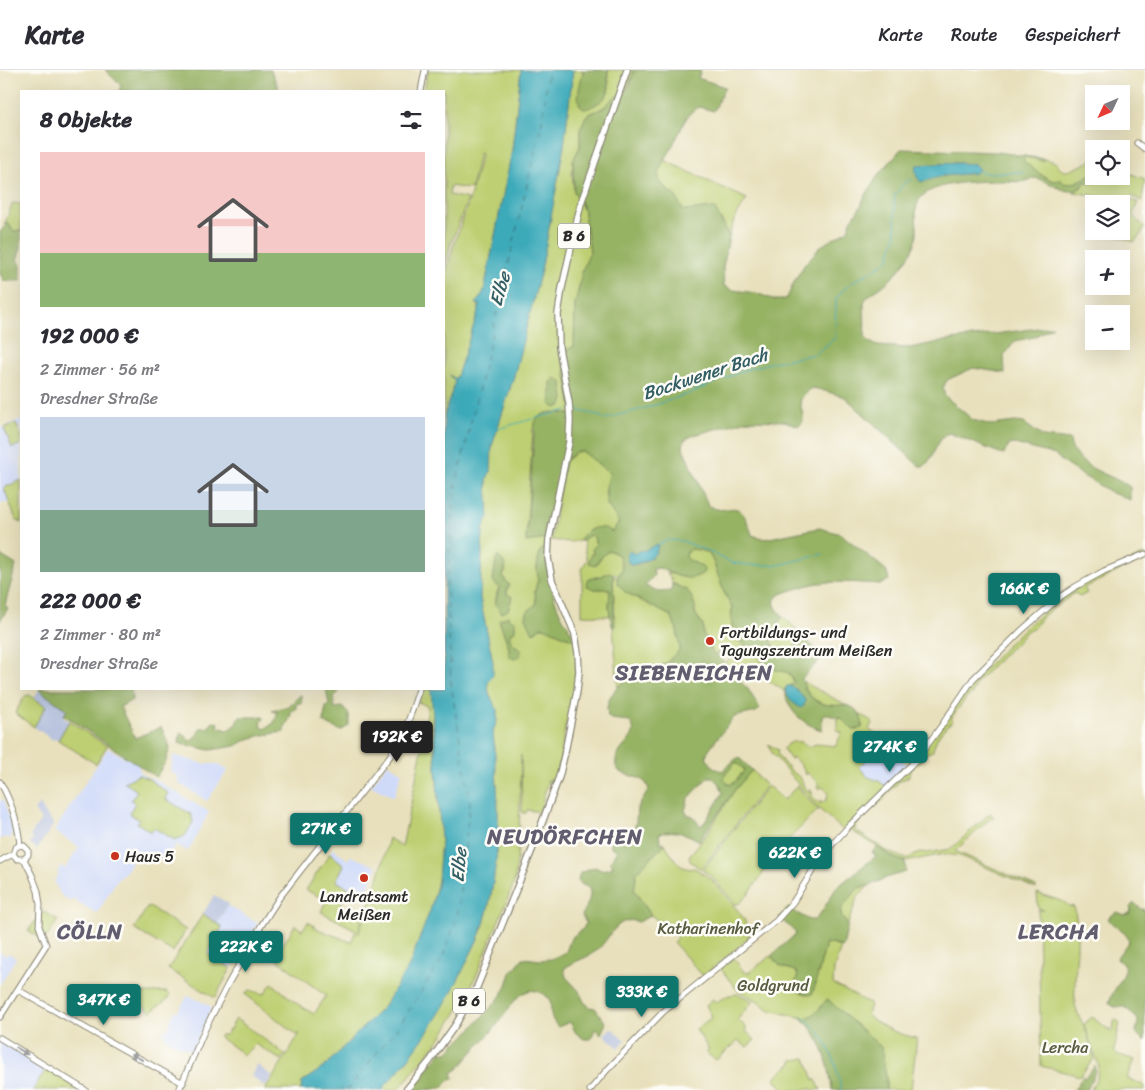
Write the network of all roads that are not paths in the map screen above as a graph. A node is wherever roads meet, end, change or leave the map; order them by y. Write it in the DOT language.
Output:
graph roads {
  1 [pos="425,70"];
  2 [pos="627,70"];
  3 [pos="421,90"];
  4 [pos="1137,143"];
  5 [pos="1145,149"];
  6 [pos="1145,554"];
  7 [pos="419,690"];
  8 [pos="0,782"];
  9 [pos="20,845"];
  10 [pos="13,854"];
  11 [pos="24,859"];
  12 [pos="0,861"];
  13 [pos="18,990"];
  14 [pos="0,1017"];
  15 [pos="0,1038"];
  16 [pos="183,1082"];
  17 [pos="85,1090"];
  18 [pos="179,1090"];
  19 [pos="406,1090"];
  20 [pos="590,1090"];
  1 -- 3 [label="main road"];
  2 -- 19 [label="main road, B 6"];
  4 -- 5 [label="main road"];
  6 -- 20 [label="main road"];
  7 -- 16 [label="main road"];
  8 -- 9 [label="main road"];
  9 -- 10 [label="main road"];
  9 -- 11 [label="main road"];
  10 -- 11 [label="main road"];
  10 -- 12 [label="main road"];
  11 -- 13 [label="main road"];
  13 -- 14 [label="main road"];
  16 -- 13 [label="main road, one-way"];
  15 -- 17 [label="main road, one-way"];
  16 -- 18 [label="main road"];
}
